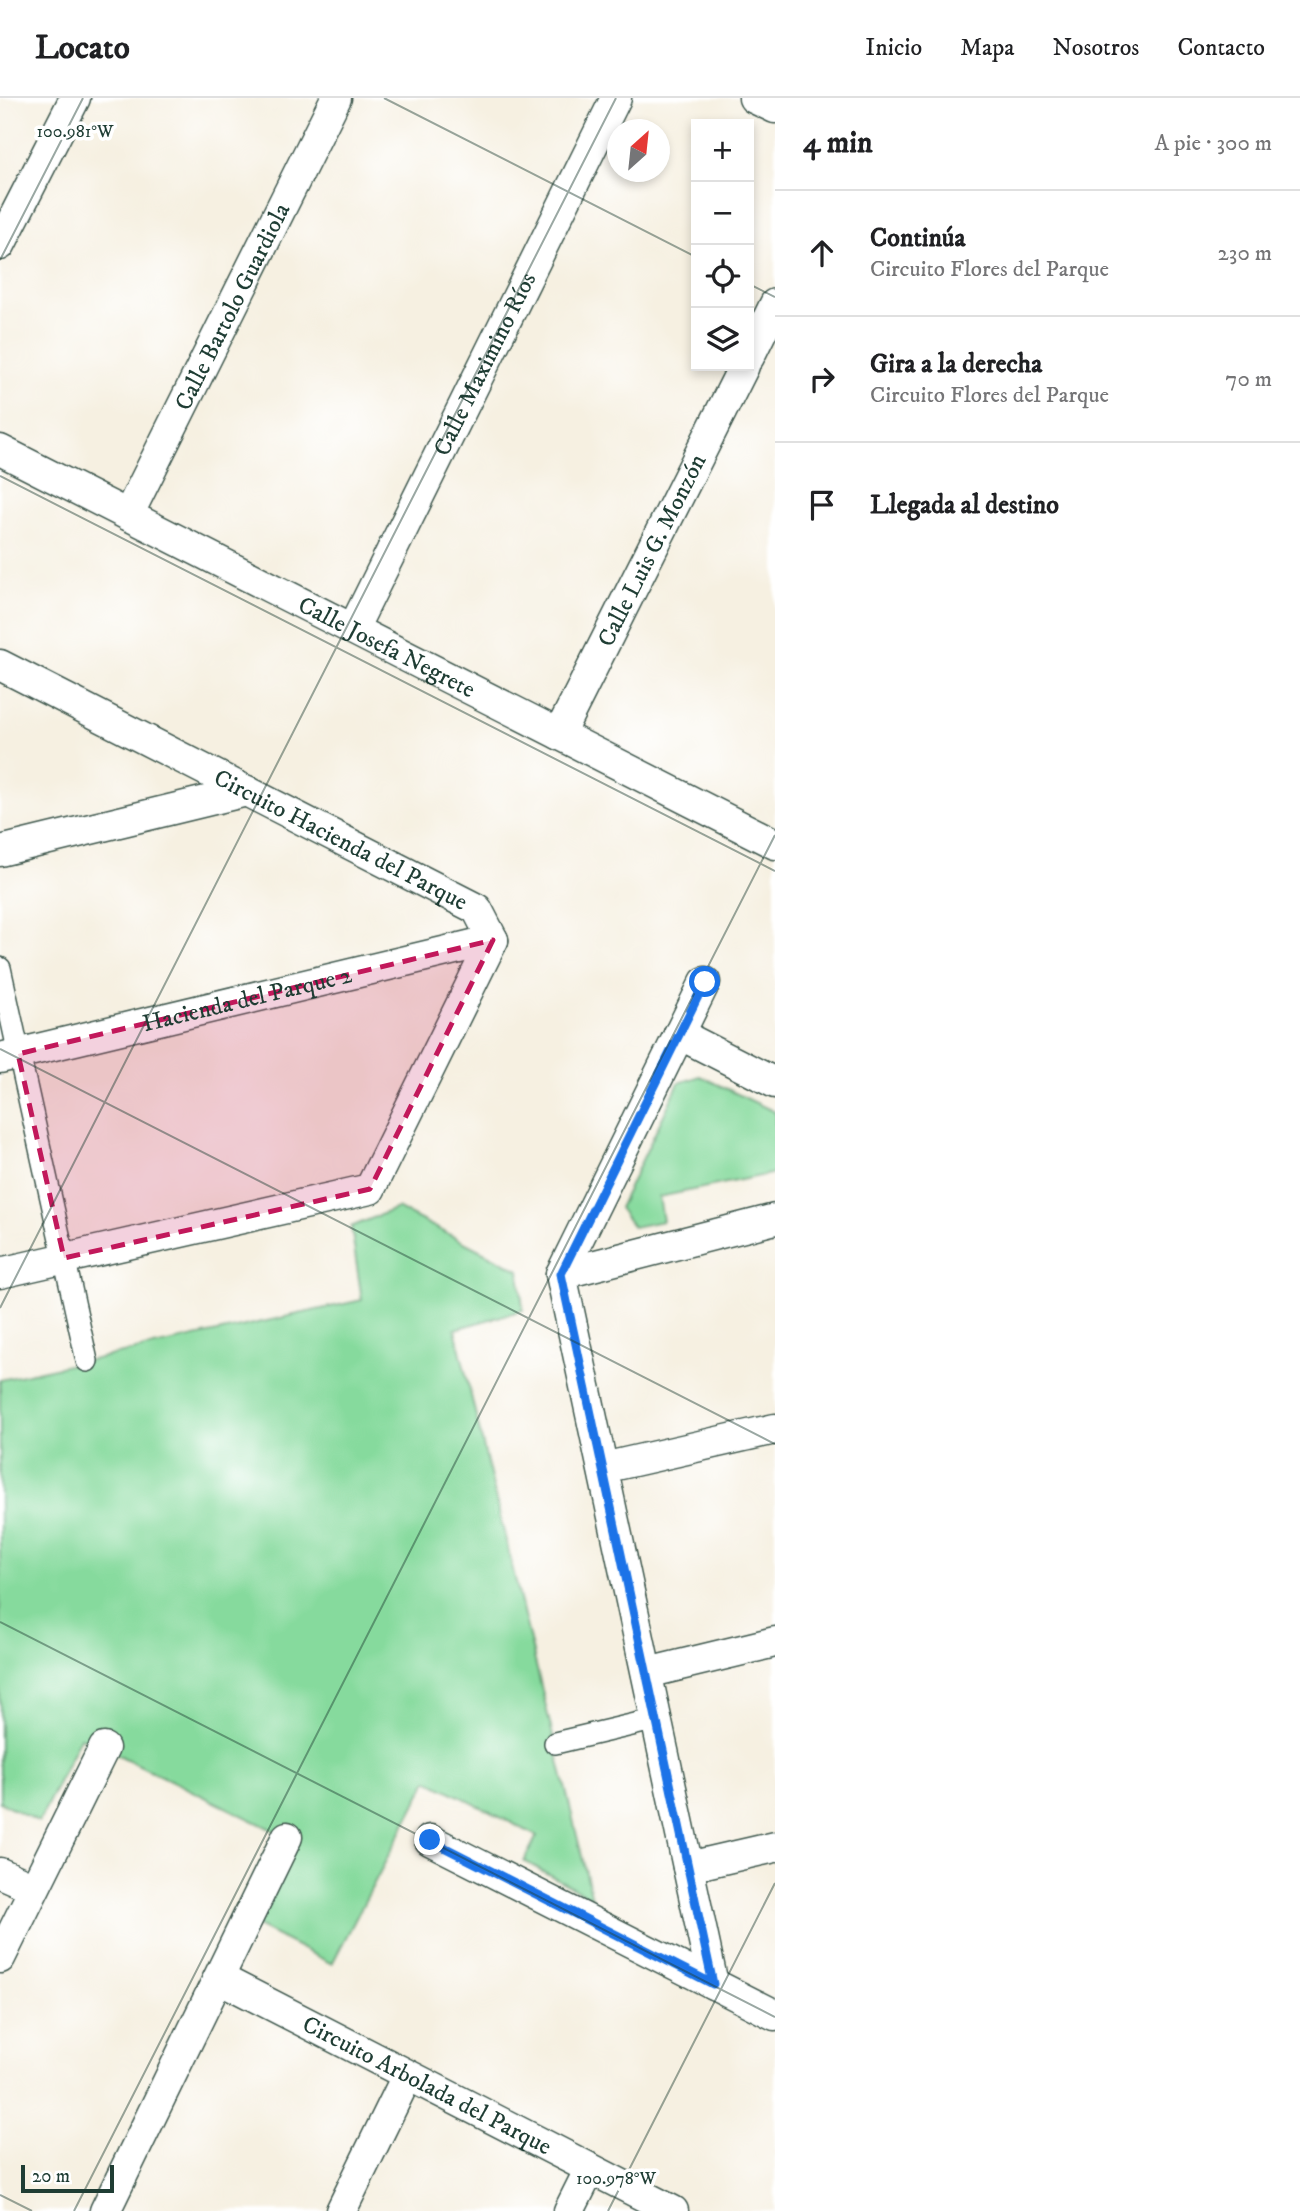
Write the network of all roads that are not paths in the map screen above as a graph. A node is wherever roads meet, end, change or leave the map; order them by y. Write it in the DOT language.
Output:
graph roads {
  1 [pos="75,98"];
  2 [pos="336,98"];
  3 [pos="616,98"];
  4 [pos="754,98"];
  5 [pos="775,108"];
  6 [pos="0,245"];
  7 [pos="775,304"];
  8 [pos="754,347"];
  9 [pos="741,371"];
  10 [pos="0,450"];
  11 [pos="128,515"];
  12 [pos="353,629"];
  13 [pos="0,665"];
  14 [pos="559,734"];
  15 [pos="247,791"];
  16 [pos="775,844"];
  17 [pos="0,851"];
  18 [pos="493,940"];
  19 [pos="0,968"];
  20 [pos="705,982"];
  21 [pos="680,1034"];
  22 [pos="9,1056"];
  23 [pos="775,1083"];
  24 [pos="775,1219"];
  25 [pos="64,1258"];
  26 [pos="0,1273"];
  27 [pos="561,1274"];
  28 [pos="87,1361"];
  29 [pos="775,1429"];
  30 [pos="603,1468"];
  31 [pos="775,1642"];
  32 [pos="647,1673"];
  33 [pos="657,1719"];
  34 [pos="555,1743"];
  35 [pos="104,1748"];
  36 [pos="287,1837"];
  37 [pos="430,1840"];
  38 [pos="775,1847"];
  39 [pos="688,1867"];
  40 [pos="1,1875"];
  41 [pos="34,1888"];
  42 [pos="0,1958"];
  43 [pos="219,1978"];
  44 [pos="713,1984"];
  45 [pos="775,2015"];
  46 [pos="407,2076"];
  47 [pos="590,2169"];
  48 [pos="105,2211"];
  49 [pos="341,2211"];
  50 [pos="569,2211"];
  51 [pos="673,2211"];
  1 -- 6 [label="street"];
  2 -- 11 [label="street, Calle Bartolo Guardiola"];
  3 -- 12 [label="street, Calle Maximino Ríos"];
  4 -- 5 [label="street"];
  7 -- 8 [label="street"];
  9 -- 14 [label="street, Calle Luis G. Monzón"];
  10 -- 11 [label="street, Calle Josefa Negrete"];
  11 -- 12 [label="street, Calle Josefa Negrete"];
  12 -- 14 [label="street, Calle Josefa Negrete"];
  13 -- 15 [label="street, Circuito Hacienda del Parque"];
  14 -- 16 [label="street, Calle Josefa Negrete"];
  15 -- 17 [label="street"];
  15 -- 18 [label="street, Circuito Hacienda del Parque"];
  18 -- 22 [label="street, Hacienda del Parque 2"];
  18 -- 25 [label="street"];
  19 -- 22 [label="street"];
  20 -- 21 [label="street"];
  21 -- 23 [label="street"];
  21 -- 27 [label="street"];
  22 -- 25 [label="street"];
  24 -- 27 [label="street"];
  25 -- 26 [label="street"];
  25 -- 28 [label="street"];
  27 -- 30 [label="street"];
  29 -- 30 [label="street"];
  30 -- 32 [label="street"];
  31 -- 32 [label="street"];
  32 -- 33 [label="street"];
  33 -- 34 [label="street"];
  33 -- 39 [label="street"];
  35 -- 41 [label="street"];
  36 -- 43 [label="street"];
  37 -- 44 [label="street"];
  38 -- 39 [label="street"];
  39 -- 44 [label="street"];
  40 -- 41 [label="street"];
  41 -- 42 [label="street"];
  43 -- 46 [label="street, Circuito Arbolada del Parque"];
  43 -- 48 [label="street"];
  44 -- 45 [label="street"];
  46 -- 47 [label="street, Circuito Arbolada del Parque"];
  46 -- 49 [label="street"];
  47 -- 50 [label="street"];
  47 -- 51 [label="street, Circuito Arbolada del Parque"];
}
